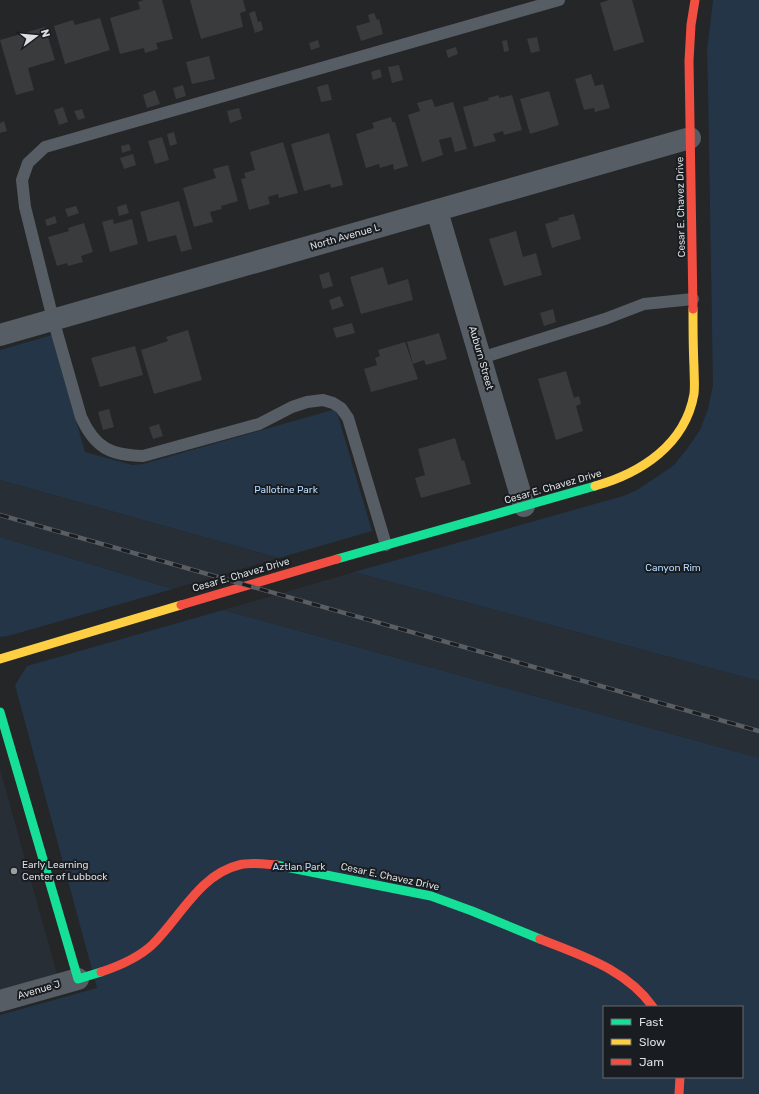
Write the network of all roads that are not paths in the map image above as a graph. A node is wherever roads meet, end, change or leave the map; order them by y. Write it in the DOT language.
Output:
graph roads {
  1 [pos="559,0"];
  2 [pos="695,0"];
  3 [pos="690,138"];
  4 [pos="437,210"];
  5 [pos="693,299"];
  6 [pos="53,319"];
  7 [pos="0,335"];
  8 [pos="481,358"];
  9 [pos="524,506"];
  10 [pos="386,545"];
  11 [pos="0,659"];
  12 [pos="0,712"];
  13 [pos="78,979"];
  14 [pos="0,1001"];
  15 [pos="652,1006"];
  16 [pos="680,1078"];
  17 [pos="679,1094"];
  1 -- 6 [label="lane"];
  2 -- 3 [label="street, Cesar E. Chavez Drive"];
  3 -- 4 [label="street, North Avenue L"];
  3 -- 5 [label="street, Cesar E. Chavez Drive"];
  4 -- 6 [label="street, North Avenue L"];
  4 -- 8 [label="street, Auburn Street"];
  5 -- 8 [label="lane"];
  5 -- 9 [label="street, Cesar E. Chavez Drive"];
  6 -- 7 [label="street, North Avenue L"];
  6 -- 10 [label="lane"];
  8 -- 9 [label="street, Auburn Street"];
  9 -- 10 [label="street, Cesar E. Chavez Drive"];
  10 -- 11 [label="street, Cesar E. Chavez Drive"];
  12 -- 13 [label="street"];
  13 -- 14 [label="street, Avenue J"];
  13 -- 15 [label="street, Cesar E. Chavez Drive"];
  16 -- 17 [label="street"];
}
